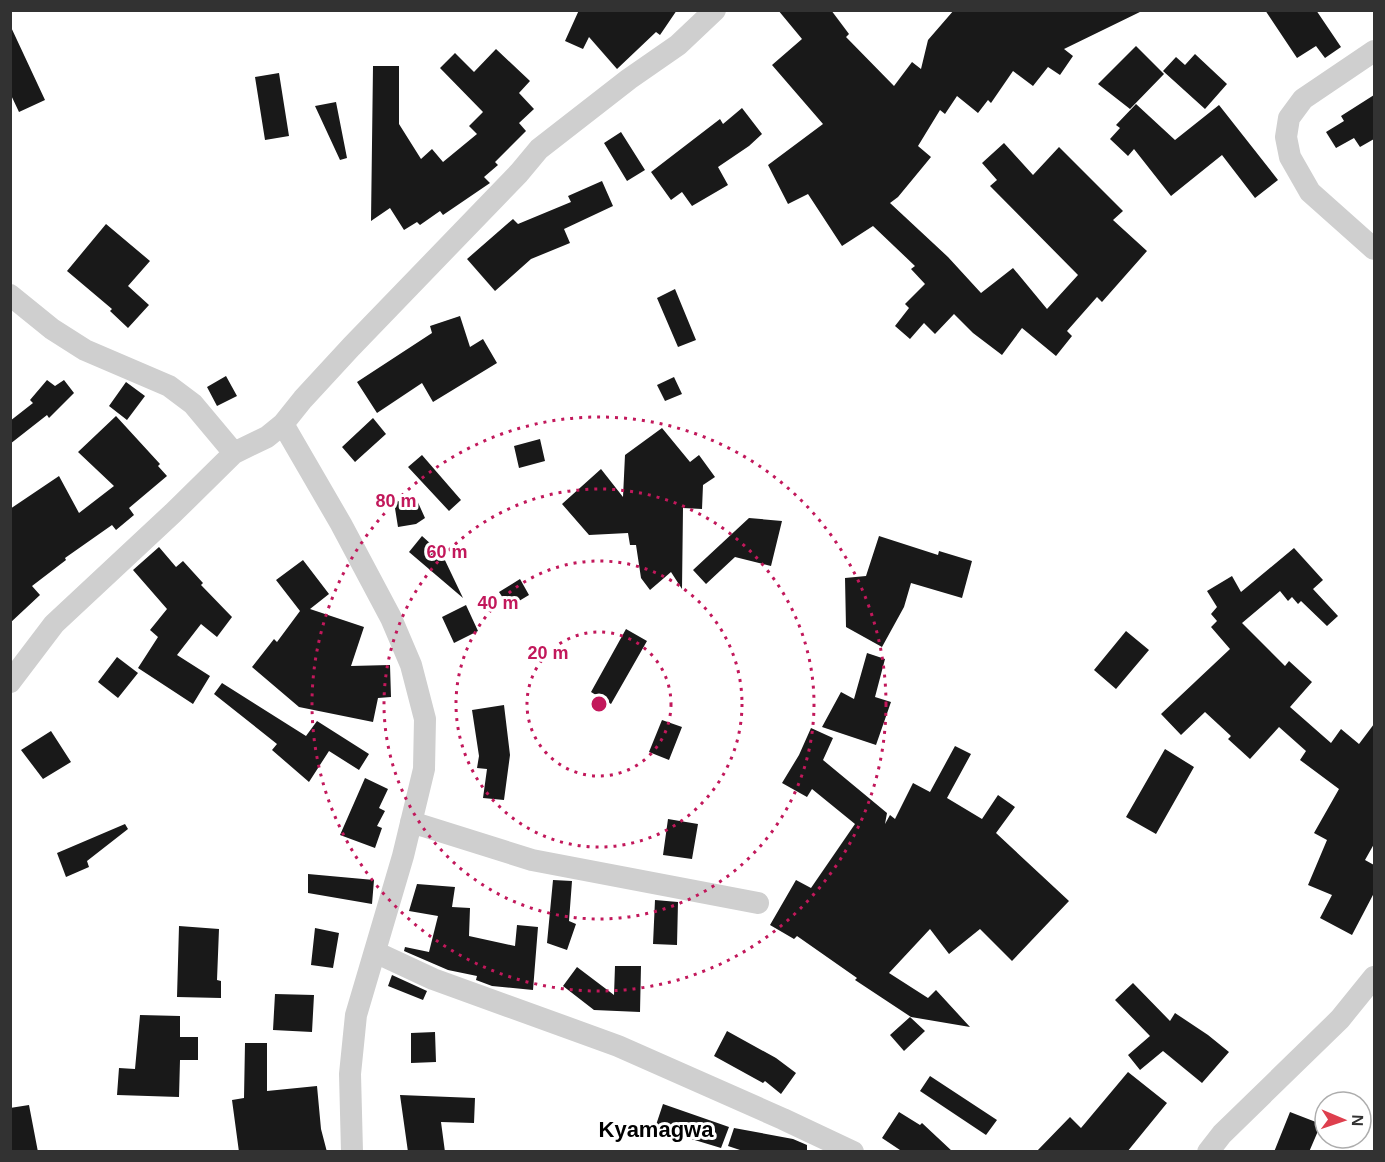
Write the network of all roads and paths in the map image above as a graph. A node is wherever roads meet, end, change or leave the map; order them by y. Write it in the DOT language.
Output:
graph roads {
  1 [pos="715,10"];
  2 [pos="1374,51"];
  3 [pos="1374,249"];
  4 [pos="10,295"];
  5 [pos="283,424"];
  6 [pos="234,453"];
  7 [pos="10,681"];
  8 [pos="411,822"];
  9 [pos="758,903"];
  10 [pos="375,952"];
  11 [pos="1374,977"];
  12 [pos="352,1152"];
  13 [pos="853,1152"];
  14 [pos="1208,1152"];
  1 -- 5 [label="street"];
  2 -- 3 [label="street"];
  4 -- 6 [label="street"];
  5 -- 6 [label="street"];
  5 -- 8 [label="street"];
  6 -- 7 [label="street"];
  8 -- 9 [label="street"];
  8 -- 10 [label="street"];
  10 -- 12 [label="street"];
  10 -- 13 [label="street"];
  11 -- 14 [label="street"];
}
